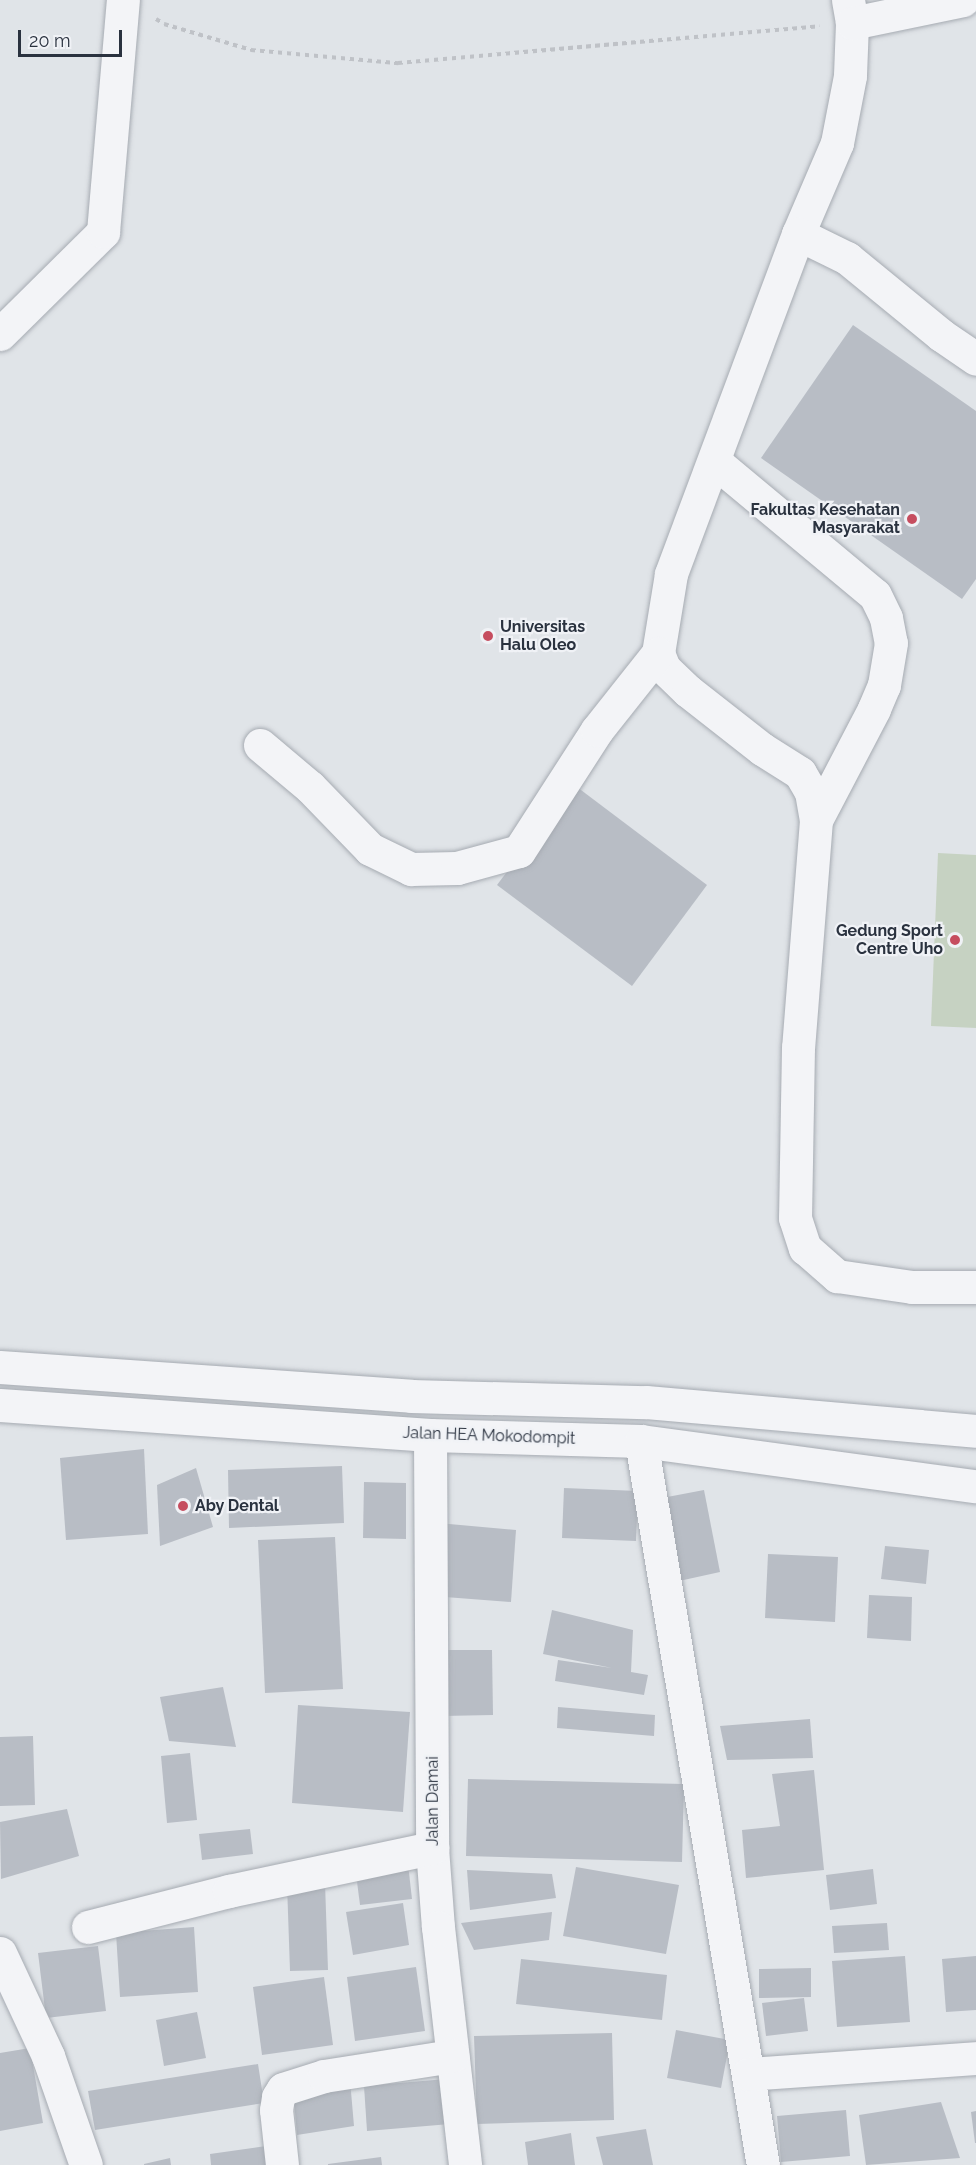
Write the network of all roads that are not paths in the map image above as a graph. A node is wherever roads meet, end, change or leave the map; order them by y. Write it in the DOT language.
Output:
graph roads {
  1 [pos="963,0"];
  2 [pos="136,7"];
  3 [pos="850,12"];
  4 [pos="798,234"];
  5 [pos="0,334"];
  6 [pos="976,359"];
  7 [pos="714,461"];
  8 [pos="658,654"];
  9 [pos="260,744"];
  10 [pos="816,820"];
  11 [pos="976,1287"];
  12 [pos="0,1367"];
  13 [pos="0,1405"];
  14 [pos="976,1431"];
  15 [pos="430,1435"];
  16 [pos="641,1441"];
  17 [pos="976,1486"];
  18 [pos="432,1848"];
  19 [pos="88,1927"];
  20 [pos="0,1953"];
  21 [pos="452,2056"];
  22 [pos="976,2058"];
  23 [pos="748,2074"];
  24 [pos="86,2165"];
  25 [pos="282,2165"];
  26 [pos="465,2165"];
  27 [pos="763,2165"];
  1 -- 3 [label="street"];
  2 -- 5 [label="street"];
  3 -- 4 [label="street"];
  4 -- 6 [label="street"];
  4 -- 7 [label="street"];
  7 -- 8 [label="street"];
  7 -- 10 [label="street"];
  8 -- 9 [label="street"];
  8 -- 10 [label="street"];
  10 -- 11 [label="street"];
  12 -- 14 [label="street"];
  13 -- 15 [label="street, Jalan HEA Mokodompit"];
  15 -- 16 [label="street, Jalan HEA Mokodompit"];
  15 -- 18 [label="street, Jalan Damai"];
  16 -- 17 [label="street, Jalan HEA Mokodompit"];
  16 -- 23 [label="street"];
  18 -- 19 [label="street"];
  18 -- 21 [label="street, Jalan Damai"];
  20 -- 24 [label="street"];
  21 -- 25 [label="street"];
  21 -- 26 [label="street, Jalan Damai"];
  22 -- 23 [label="street"];
  23 -- 27 [label="street"];
}
